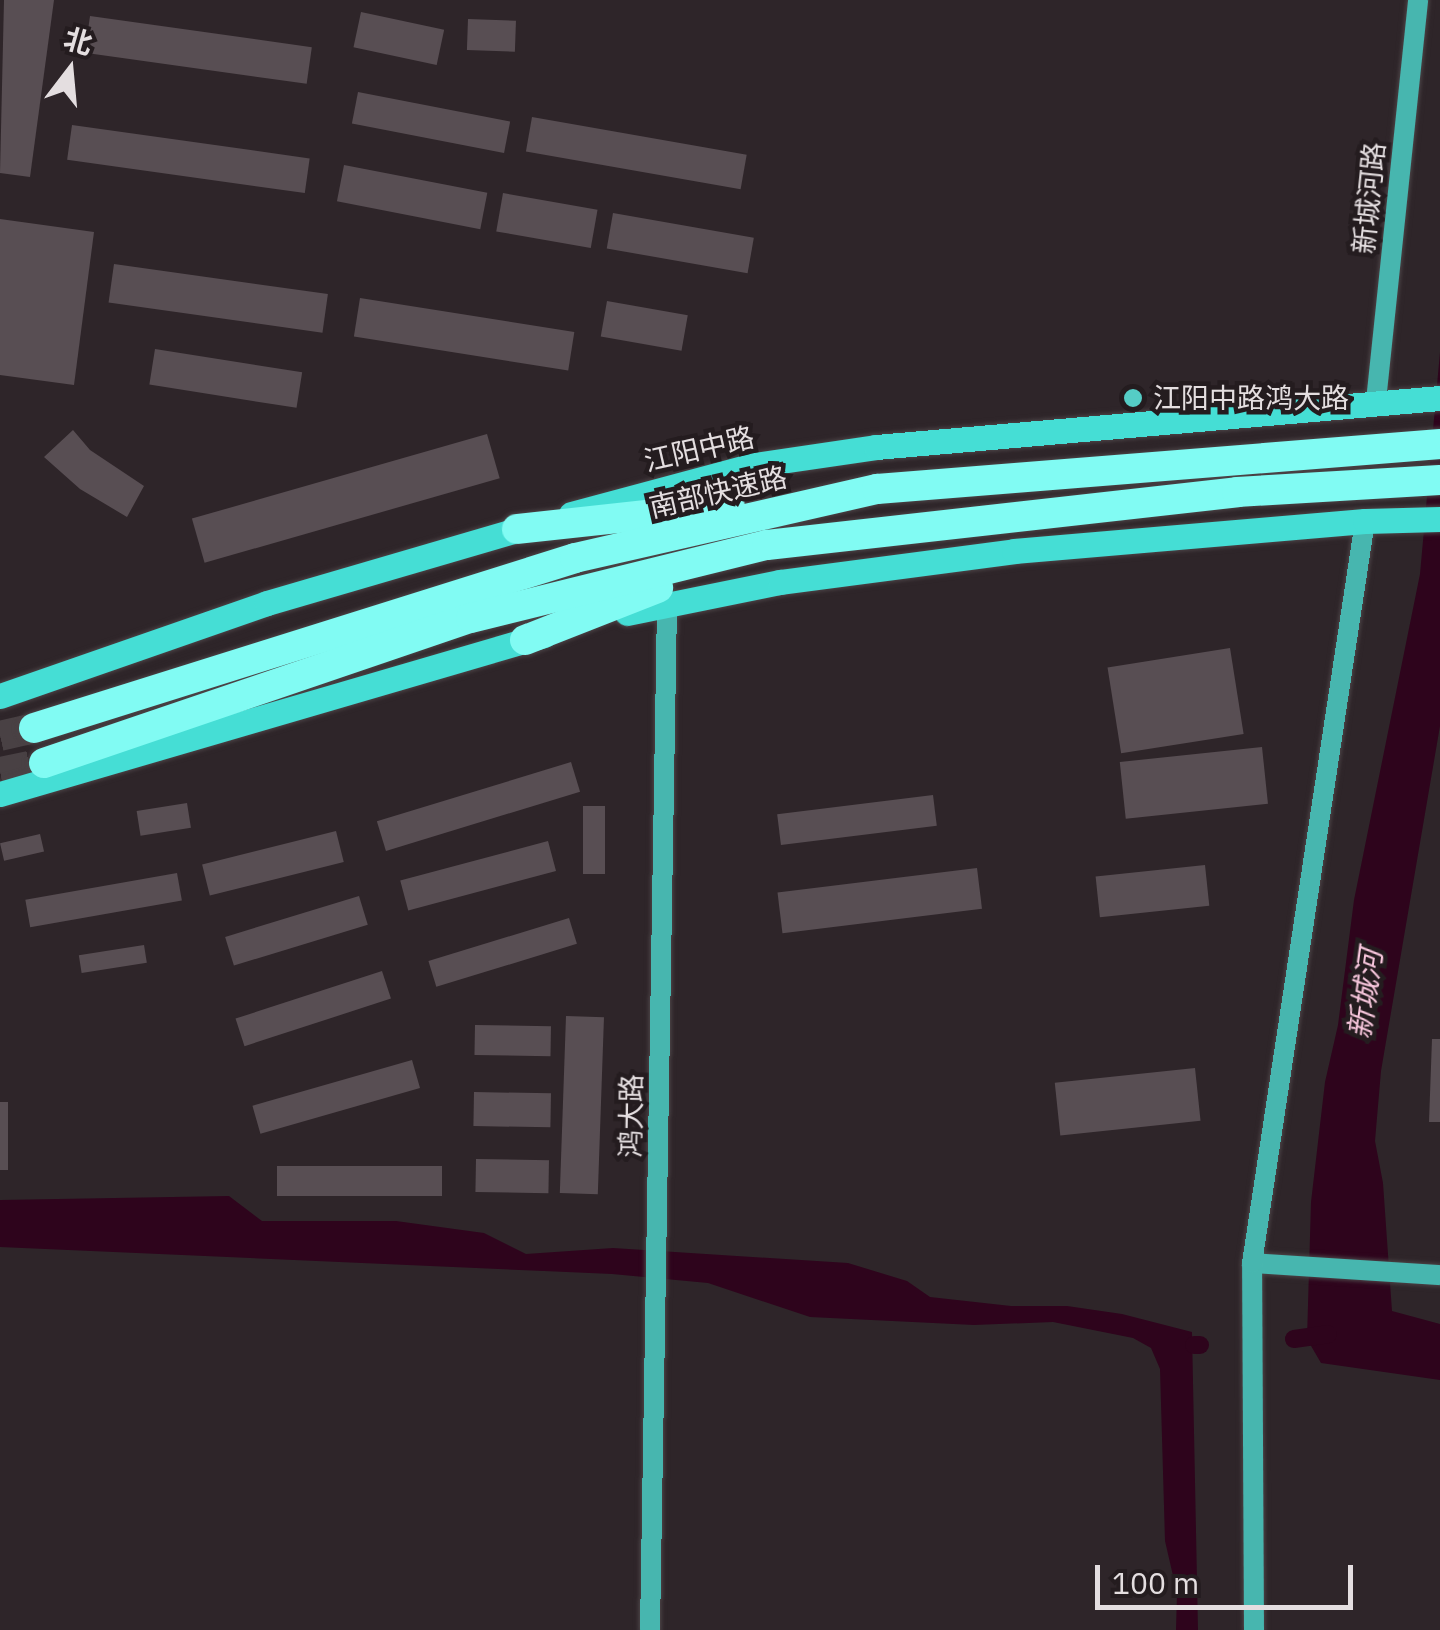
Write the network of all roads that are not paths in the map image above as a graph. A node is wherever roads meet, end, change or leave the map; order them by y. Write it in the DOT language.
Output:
graph roads {
  1 [pos="1418,0"];
  2 [pos="1434,398"];
  3 [pos="1376,401"];
  4 [pos="1426,445"];
  5 [pos="1425,481"];
  6 [pos="877,489"];
  7 [pos="1440,519"];
  8 [pos="1366,521"];
  9 [pos="517,530"];
  10 [pos="768,545"];
  11 [pos="667,602"];
  12 [pos="526,640"];
  13 [pos="0,696"];
  14 [pos="34,728"];
  15 [pos="37,776"];
  16 [pos="0,797"];
  17 [pos="1252,1263"];
  18 [pos="1440,1275"];
  19 [pos="650,1630"];
  20 [pos="1254,1630"];
  1 -- 3 [label="street, 新城河路"];
  2 -- 3 [label="main road, 江阳中路"];
  3 -- 9 [label="main road, 江阳中路"];
  4 -- 6 [label="highway, 南部快速路"];
  5 -- 10 [label="highway"];
  6 -- 9 [label="highway"];
  6 -- 14 [label="highway, 南部快速路"];
  7 -- 8 [label="main road"];
  8 -- 11 [label="main road"];
  8 -- 17 [label="street"];
  9 -- 13 [label="main road, 江阳中路"];
  10 -- 12 [label="highway"];
  10 -- 15 [label="highway"];
  11 -- 12 [label="main road"];
  11 -- 19 [label="street, 鸿大路"];
  12 -- 15 [label="main road"];
  15 -- 16 [label="main road"];
  17 -- 18 [label="street"];
  17 -- 20 [label="street"];
}
